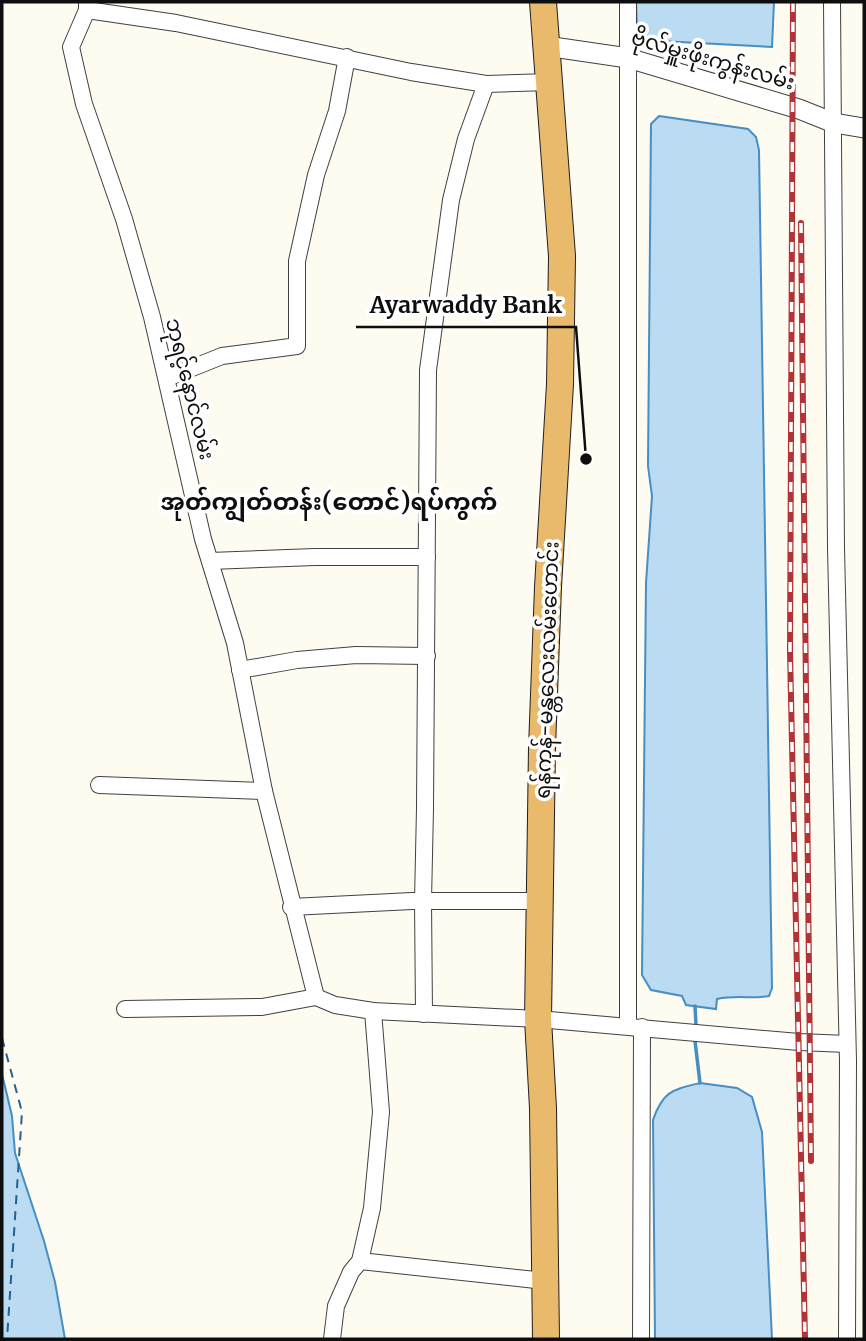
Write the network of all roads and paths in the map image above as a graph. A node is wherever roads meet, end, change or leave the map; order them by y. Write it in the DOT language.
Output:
graph roads {
  1 [pos="543,2"];
  2 [pos="628,2"];
  3 [pos="832,2"];
  4 [pos="87,6"];
  5 [pos="546,46"];
  6 [pos="347,57"];
  7 [pos="628,58"];
  8 [pos="550,82"];
  9 [pos="486,84"];
  10 [pos="834,123"];
  11 [pos="864,128"];
  12 [pos="167,378"];
  13 [pos="427,557"];
  14 [pos="211,561"];
  15 [pos="426,656"];
  16 [pos="240,670"];
  17 [pos="99,785"];
  18 [pos="264,791"];
  19 [pos="422,901"];
  20 [pos="541,901"];
  21 [pos="291,907"];
  22 [pos="316,997"];
  23 [pos="125,1009"];
  24 [pos="373,1011"];
  25 [pos="424,1014"];
  26 [pos="538,1019"];
  27 [pos="635,1026"];
  28 [pos="847,1052"];
  29 [pos="864,1061"];
  30 [pos="360,1261"];
  31 [pos="545,1281"];
  32 [pos="332,1339"];
  33 [pos="547,1339"];
  34 [pos="641,1339"];
  35 [pos="846,1339"];
  1 -- 5 [label="highway, ရန်ကုန်-မန္တလေးလမ်းဟောင်း"];
  2 -- 7 [label="street"];
  3 -- 10 [label="street"];
  4 -- 6 [label="street"];
  4 -- 12 [label="street, ဘုရင့်နောင်လမ်း"];
  5 -- 7 [label="street, ဗိုလ်မှူးဖိုးကွန်းလမ်း"];
  5 -- 8 [label="highway, ရန်ကုန်-မန္တလေးလမ်းဟောင်း"];
  6 -- 9 [label="street"];
  6 -- 12 [label="street"];
  7 -- 10 [label="street, ဗိုလ်မှူးဖိုးကွန်းလမ်း"];
  7 -- 27 [label="street"];
  8 -- 9 [label="street"];
  8 -- 20 [label="highway, ရန်ကုန်-မန္တလေးလမ်းဟောင်း"];
  9 -- 13 [label="street"];
  10 -- 11 [label="street, ဗိုလ်မှူးဖိုးကွန်းလမ်း"];
  10 -- 28 [label="street"];
  12 -- 14 [label="street, ဘုရင့်နောင်လမ်း"];
  13 -- 14 [label="street"];
  13 -- 15 [label="street"];
  14 -- 16 [label="street, ဘုရင့်နောင်လမ်း"];
  15 -- 16 [label="street"];
  15 -- 19 [label="street"];
  16 -- 18 [label="street, ဘုရင့်နောင်လမ်း"];
  17 -- 18 [label="street"];
  18 -- 21 [label="street, ဘုရင့်နောင်လမ်း"];
  19 -- 20 [label="street"];
  19 -- 21 [label="street"];
  19 -- 25 [label="street"];
  20 -- 26 [label="highway, ရန်ကုန်-မန္တလေးလမ်းဟောင်း"];
  21 -- 22 [label="street, ဘုရင့်နောင်လမ်း"];
  22 -- 23 [label="street"];
  22 -- 24 [label="street"];
  24 -- 25 [label="street"];
  24 -- 30 [label="street"];
  25 -- 26 [label="street"];
  26 -- 27 [label="street"];
  26 -- 31 [label="highway, ရန်ကုန်-မန္တလေးလမ်းဟောင်း"];
  27 -- 28 [label="street"];
  27 -- 34 [label="street"];
  28 -- 29 [label="street"];
  28 -- 35 [label="street"];
  30 -- 31 [label="street"];
  30 -- 32 [label="street"];
  31 -- 33 [label="highway, ရန်ကုန်-မန္တလေးလမ်းဟောင်း"];
}
